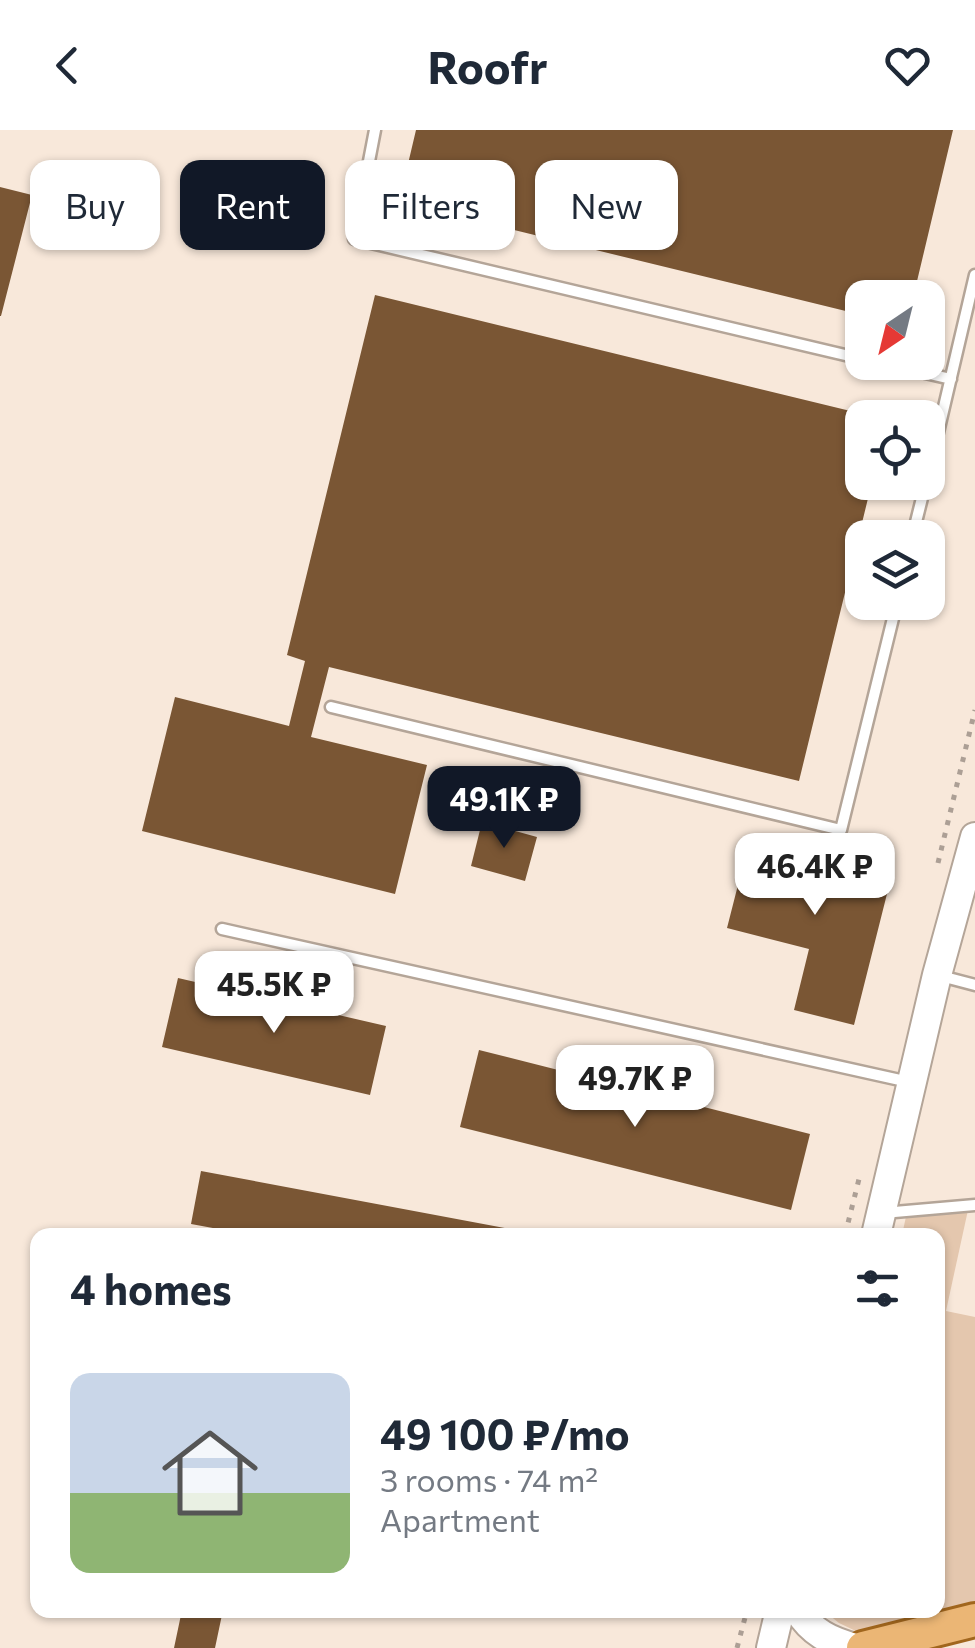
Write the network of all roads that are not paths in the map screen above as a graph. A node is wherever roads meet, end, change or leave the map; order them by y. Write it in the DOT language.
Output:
graph roads {
  1 [pos="375,130"];
  2 [pos="975,275"];
  3 [pos="845,355"];
  4 [pos="945,379"];
  5 [pos="951,380"];
  6 [pos="945,405"];
  7 [pos="892,620"];
  8 [pos="330,708"];
  9 [pos="975,837"];
  10 [pos="222,928"];
  11 [pos="937,976"];
  12 [pos="975,985"];
  13 [pos="911,1082"];
  14 [pos="975,1205"];
  15 [pos="879,1224"];
  16 [pos="778,1618"];
  17 [pos="804,1618"];
  18 [pos="975,1620"];
  19 [pos="771,1648"];
  20 [pos="854,1648"];
  21 [pos="863,1648"];
  1 -- 3 [label="lane"];
  2 -- 5 [label="lane"];
  4 -- 5 [label="lane"];
  5 -- 6 [label="lane"];
  7 -- 8 [label="lane"];
  9 -- 11 [label="street"];
  10 -- 13 [label="lane"];
  11 -- 12 [label="lane"];
  11 -- 13 [label="street"];
  13 -- 15 [label="street"];
  14 -- 15 [label="lane"];
  16 -- 19 [label="street"];
  17 -- 20 [label="street"];
  18 -- 21 [label="main road"];
}
